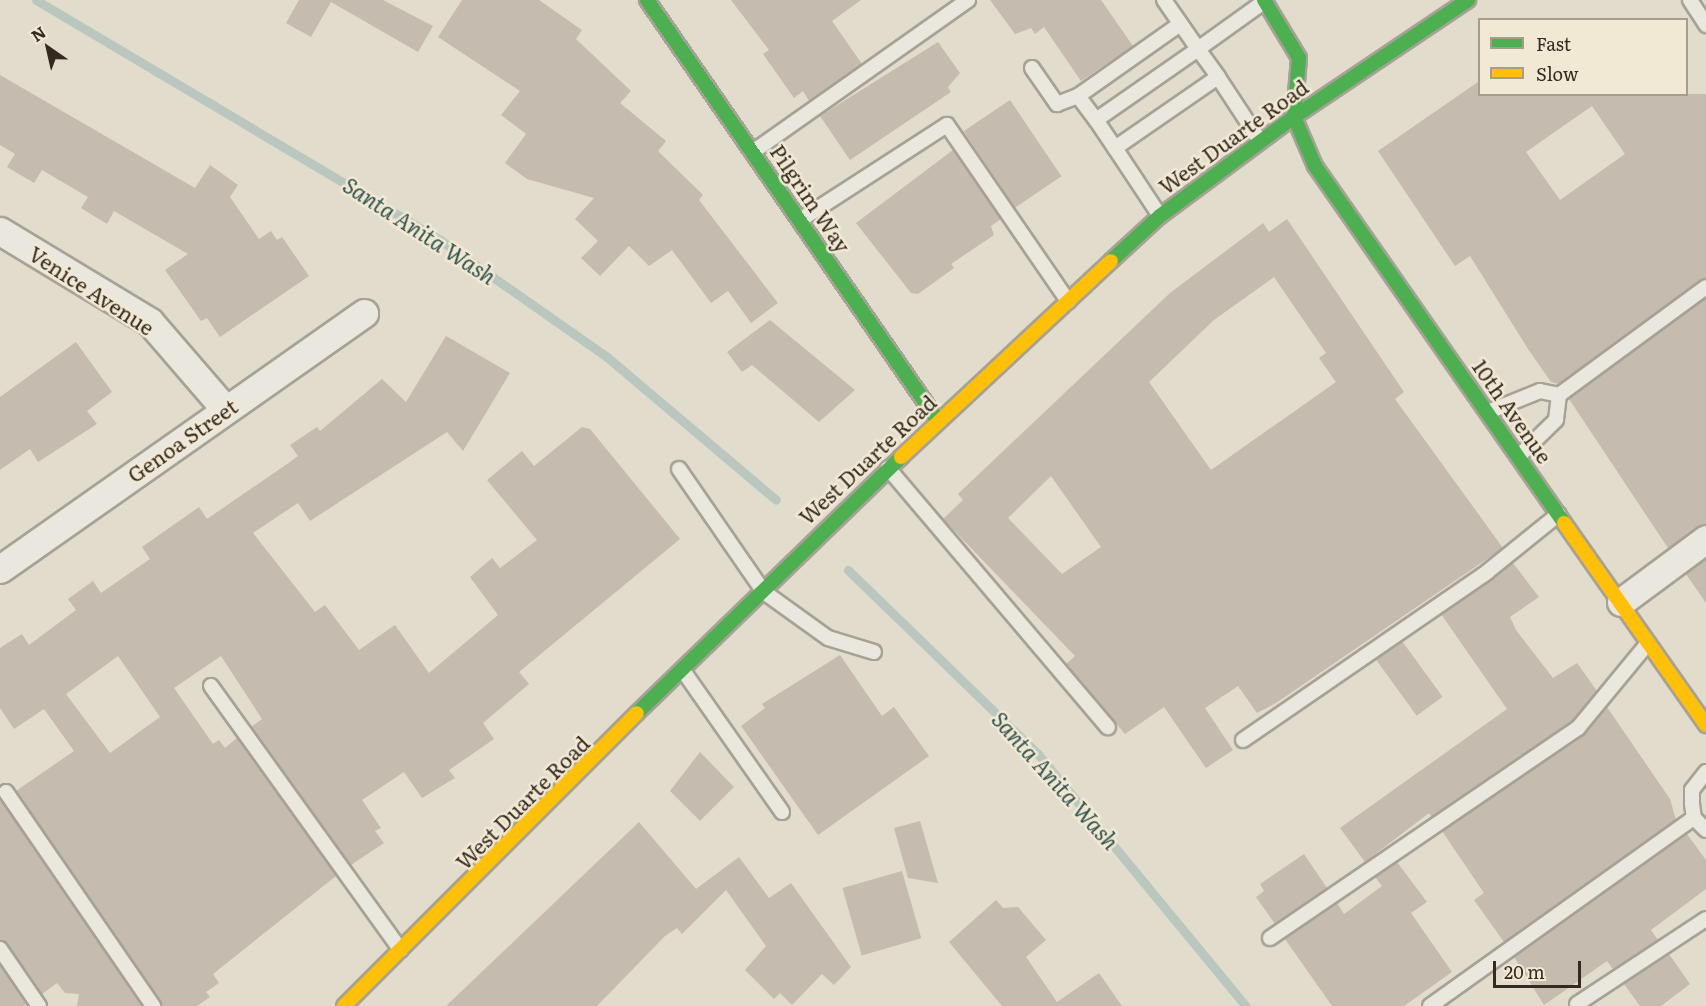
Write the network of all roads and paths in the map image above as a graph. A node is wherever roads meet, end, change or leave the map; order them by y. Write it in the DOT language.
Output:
graph roads {
  1 [pos="646,0"];
  2 [pos="968,0"];
  3 [pos="1164,0"];
  4 [pos="1468,0"];
  5 [pos="1690,0"];
  6 [pos="1265,1"];
  7 [pos="1180,24"];
  8 [pos="1706,25"];
  9 [pos="1198,49"];
  10 [pos="1032,68"];
  11 [pos="1218,77"];
  12 [pos="1078,96"];
  13 [pos="1294,117"];
  14 [pos="1096,120"];
  15 [pos="1260,141"];
  16 [pos="1115,148"];
  17 [pos="754,151"];
  18 [pos="1160,216"];
  19 [pos="800,220"];
  20 [pos="0,231"];
  21 [pos="1706,287"];
  22 [pos="1068,301"];
  23 [pos="364,313"];
  24 [pos="1559,395"];
  25 [pos="225,409"];
  26 [pos="1488,412"];
  27 [pos="938,421"];
  28 [pos="1519,456"];
  29 [pos="888,468"];
  30 [pos="679,469"];
  31 [pos="1559,514"];
  32 [pos="1706,539"];
  33 [pos="0,569"];
  34 [pos="764,592"];
  35 [pos="1621,602"];
  36 [pos="1648,643"];
  37 [pos="874,652"];
  38 [pos="684,672"];
  39 [pos="211,686"];
  40 [pos="1706,725"];
  41 [pos="1108,727"];
  42 [pos="1243,741"];
  43 [pos="1706,772"];
  44 [pos="6,792"];
  45 [pos="782,812"];
  46 [pos="1694,819"];
  47 [pos="1706,830"];
  48 [pos="1706,920"];
  49 [pos="1270,938"];
  50 [pos="0,949"];
  51 [pos="401,950"];
  52 [pos="1577,1004"];
  53 [pos="349,1005"];
  54 [pos="39,1006"];
  55 [pos="153,1006"];
  56 [pos="1430,1006"];
  1 -- 17 [label="main road, Pilgrim Way"];
  2 -- 17 [label="lane"];
  3 -- 7 [label="lane"];
  4 -- 13 [label="main road, West Duarte Road"];
  5 -- 8 [label="lane"];
  6 -- 9 [label="lane"];
  6 -- 13 [label="main road"];
  7 -- 9 [label="lane"];
  7 -- 12 [label="lane"];
  9 -- 11 [label="lane"];
  9 -- 14 [label="lane"];
  10 -- 12 [label="lane"];
  11 -- 15 [label="lane"];
  11 -- 16 [label="lane"];
  12 -- 14 [label="lane"];
  13 -- 15 [label="main road, West Duarte Road"];
  13 -- 26 [label="main road, 10th Avenue"];
  14 -- 16 [label="lane"];
  15 -- 18 [label="main road, West Duarte Road"];
  16 -- 18 [label="lane"];
  17 -- 19 [label="main road, Pilgrim Way"];
  18 -- 22 [label="main road, West Duarte Road"];
  19 -- 22 [label="lane"];
  19 -- 27 [label="main road, Pilgrim Way"];
  20 -- 25 [label="street, Venice Avenue"];
  21 -- 24 [label="lane"];
  22 -- 27 [label="main road, West Duarte Road"];
  23 -- 25 [label="street, Genoa Street"];
  24 -- 26 [label="lane"];
  24 -- 28 [label="lane"];
  25 -- 33 [label="street, Genoa Street"];
  26 -- 28 [label="main road, 10th Avenue"];
  27 -- 29 [label="main road, West Duarte Road"];
  28 -- 31 [label="main road, 10th Avenue"];
  29 -- 34 [label="main road, West Duarte Road"];
  29 -- 41 [label="lane"];
  30 -- 34 [label="lane"];
  31 -- 35 [label="main road, 10th Avenue"];
  31 -- 42 [label="lane"];
  32 -- 35 [label="street"];
  34 -- 37 [label="lane"];
  34 -- 38 [label="main road, West Duarte Road"];
  35 -- 36 [label="main road, 10th Avenue"];
  36 -- 40 [label="main road, 10th Avenue"];
  36 -- 49 [label="lane"];
  38 -- 45 [label="lane"];
  38 -- 51 [label="main road, West Duarte Road"];
  39 -- 51 [label="lane"];
  43 -- 46 [label="lane"];
  44 -- 55 [label="lane"];
  46 -- 47 [label="lane"];
  46 -- 56 [label="lane"];
  48 -- 52 [label="lane"];
  50 -- 54 [label="lane"];
  51 -- 53 [label="main road, West Duarte Road"];
}
